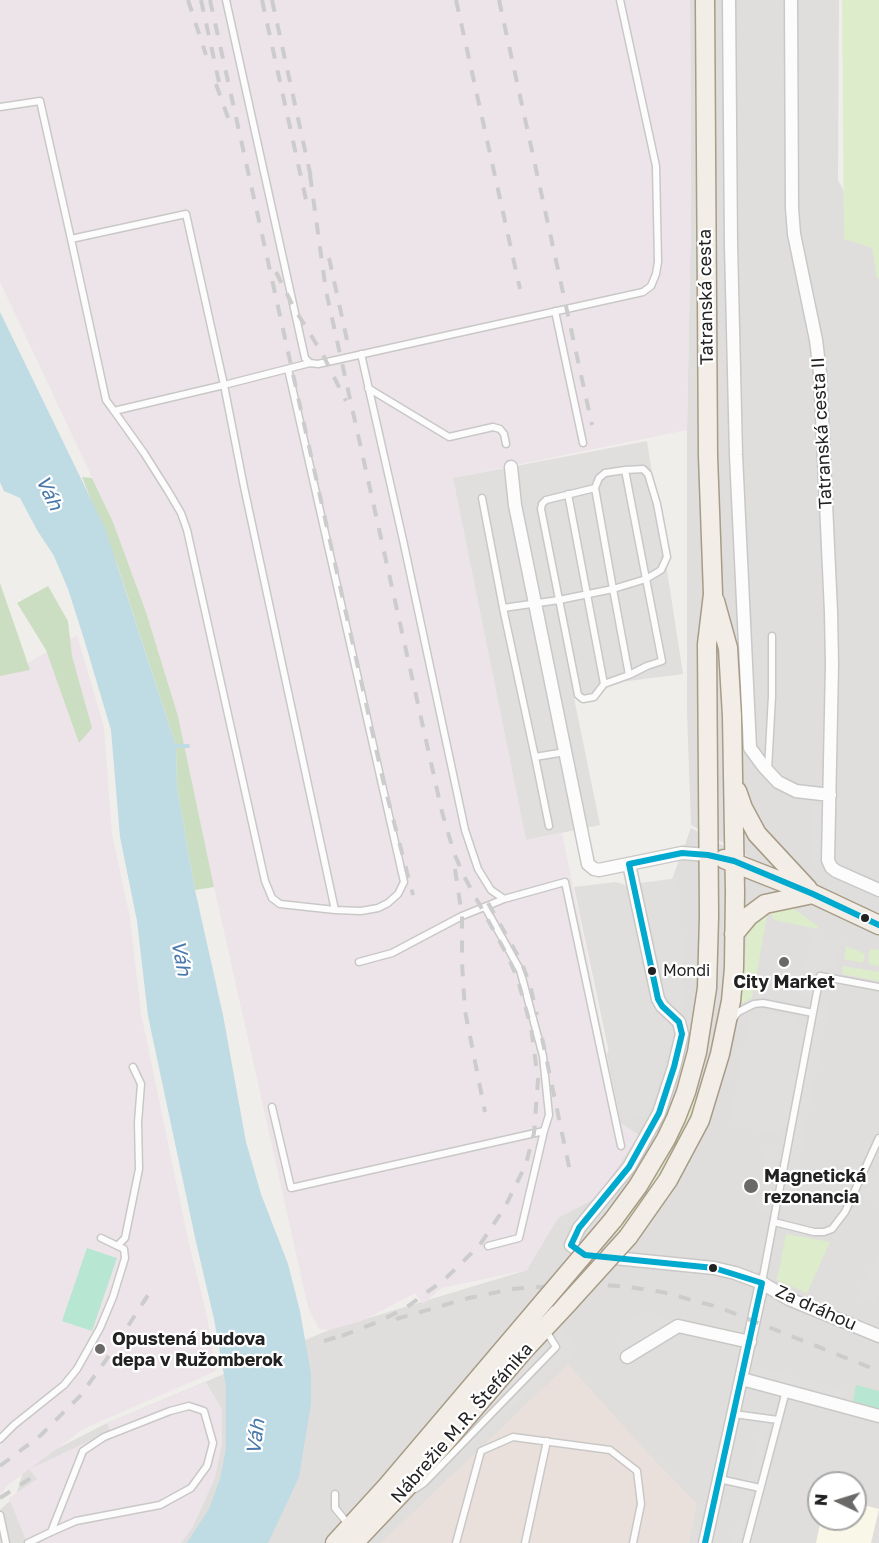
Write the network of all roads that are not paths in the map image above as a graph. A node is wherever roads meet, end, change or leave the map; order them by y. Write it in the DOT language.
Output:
graph roads {
  1 [pos="226,0"];
  2 [pos="620,0"];
  3 [pos="705,0"];
  4 [pos="729,0"];
  5 [pos="791,0"];
  6 [pos="0,107"];
  7 [pos="71,239"];
  8 [pos="555,311"];
  9 [pos="361,354"];
  10 [pos="310,363"];
  11 [pos="288,369"];
  12 [pos="224,385"];
  13 [pos="368,388"];
  14 [pos="114,411"];
  15 [pos="583,443"];
  16 [pos="506,444"];
  17 [pos="510,465"];
  18 [pos="625,470"];
  19 [pos="595,488"];
  20 [pos="568,494"];
  21 [pos="482,498"];
  22 [pos="646,579"];
  23 [pos="613,589"];
  24 [pos="713,594"];
  25 [pos="586,595"];
  26 [pos="559,600"];
  27 [pos="534,602"];
  28 [pos="503,608"];
  29 [pos="772,636"];
  30 [pos="629,675"];
  31 [pos="604,684"];
  32 [pos="565,752"];
  33 [pos="535,758"];
  34 [pos="768,771"];
  35 [pos="733,780"];
  36 [pos="830,795"];
  37 [pos="549,826"];
  38 [pos="708,855"];
  39 [pos="734,861"];
  40 [pos="629,864"];
  41 [pos="879,890"];
  42 [pos="813,894"];
  43 [pos="504,899"];
  44 [pos="484,907"];
  45 [pos="335,910"];
  46 [pos="879,925"];
  47 [pos="734,934"];
  48 [pos="359,962"];
  49 [pos="879,987"];
  50 [pos="813,1013"];
  51 [pos="725,1030"];
  52 [pos="133,1067"];
  53 [pos="272,1107"];
  54 [pos="544,1131"];
  55 [pos="879,1138"];
  56 [pos="621,1146"];
  57 [pos="612,1220"];
  58 [pos="774,1222"];
  59 [pos="101,1238"];
  60 [pos="118,1245"];
  61 [pos="488,1246"];
  62 [pos="762,1283"];
  63 [pos="879,1336"];
  64 [pos="750,1342"];
  65 [pos="627,1357"];
  66 [pos="742,1379"];
  67 [pos="786,1390"];
  68 [pos="734,1414"];
  69 [pos="879,1416"];
  70 [pos="778,1420"];
  71 [pos="0,1439"];
  72 [pos="547,1441"];
  73 [pos="719,1479"];
  74 [pos="760,1488"];
  75 [pos="335,1494"];
  76 [pos="0,1515"];
  77 [pos="51,1532"];
  78 [pos="2,1533"];
  79 [pos="353,1535"];
  80 [pos="6,1543"];
  81 [pos="28,1543"];
  82 [pos="335,1543"];
  83 [pos="456,1543"];
  84 [pos="525,1543"];
  85 [pos="633,1543"];
  86 [pos="705,1543"];
  87 [pos="746,1543"];
  1 -- 10 [label="lane"];
  2 -- 8 [label="lane"];
  3 -- 24 [label="main road, Tatranská cesta"];
  4 -- 34 [label="street"];
  5 -- 36 [label="street, Tatranská cesta II"];
  6 -- 7 [label="lane"];
  7 -- 12 [label="lane"];
  7 -- 14 [label="lane"];
  8 -- 9 [label="lane"];
  8 -- 15 [label="lane"];
  9 -- 10 [label="lane"];
  9 -- 13 [label="lane"];
  10 -- 11 [label="lane"];
  11 -- 12 [label="lane"];
  11 -- 45 [label="lane"];
  12 -- 14 [label="lane"];
  12 -- 45 [label="lane"];
  13 -- 16 [label="lane"];
  13 -- 43 [label="lane"];
  14 -- 45 [label="lane"];
  17 -- 27 [label="street"];
  18 -- 19 [label="lane"];
  18 -- 22 [label="lane"];
  18 -- 22 [label="lane"];
  19 -- 20 [label="lane"];
  19 -- 23 [label="lane"];
  20 -- 25 [label="lane"];
  20 -- 26 [label="lane"];
  21 -- 28 [label="lane"];
  22 -- 23 [label="lane"];
  22 -- 30 [label="lane"];
  23 -- 25 [label="lane"];
  23 -- 30 [label="lane"];
  24 -- 35 [label="main road, Tatranská cesta"];
  24 -- 38 [label="main road, Tatranská cesta"];
  25 -- 26 [label="lane"];
  25 -- 31 [label="lane"];
  26 -- 27 [label="lane"];
  26 -- 31 [label="lane"];
  27 -- 28 [label="lane"];
  27 -- 32 [label="street"];
  28 -- 33 [label="lane"];
  29 -- 34 [label="lane"];
  30 -- 31 [label="lane"];
  32 -- 33 [label="lane"];
  32 -- 40 [label="street"];
  33 -- 37 [label="lane"];
  34 -- 36 [label="street"];
  35 -- 39 [label="main road, Tatranská cesta"];
  35 -- 42 [label="main road"];
  36 -- 41 [label="street, Tatranská cesta II"];
  38 -- 39 [label="main road"];
  38 -- 40 [label="street"];
  38 -- 57 [label="main road, Tatranská cesta"];
  39 -- 42 [label="main road"];
  39 -- 47 [label="main road, Tatranská cesta"];
  40 -- 62 [label="street, Za dráhou"];
  42 -- 46 [label="main road"];
  42 -- 47 [label="main road"];
  43 -- 44 [label="lane"];
  43 -- 56 [label="lane"];
  44 -- 48 [label="lane"];
  44 -- 54 [label="lane"];
  47 -- 51 [label="main road, Tatranská cesta"];
  49 -- 50 [label="lane"];
  50 -- 51 [label="lane"];
  50 -- 58 [label="lane"];
  51 -- 79 [label="main road, Nábrežie M.R. Štefánika, bridge"];
  52 -- 60 [label="lane"];
  53 -- 54 [label="lane"];
  54 -- 61 [label="lane"];
  55 -- 58 [label="lane"];
  57 -- 79 [label="main road, Nábrežie M.R. Štefánika, bridge"];
  58 -- 62 [label="lane"];
  59 -- 60 [label="lane"];
  60 -- 71 [label="lane"];
  62 -- 63 [label="street, Za dráhou"];
  62 -- 64 [label="street"];
  64 -- 65 [label="street"];
  64 -- 66 [label="street"];
  66 -- 67 [label="street"];
  66 -- 68 [label="street"];
  67 -- 69 [label="street"];
  67 -- 70 [label="lane"];
  68 -- 70 [label="lane"];
  68 -- 73 [label="street"];
  70 -- 74 [label="lane"];
  72 -- 83 [label="lane"];
  72 -- 84 [label="lane"];
  72 -- 85 [label="lane"];
  73 -- 74 [label="lane"];
  73 -- 86 [label="street"];
  74 -- 87 [label="lane"];
  75 -- 79 [label="lane"];
  76 -- 78 [label="lane"];
  77 -- 77 [label="lane"];
  77 -- 81 [label="lane"];
  78 -- 80 [label="lane"];
  79 -- 82 [label="main road, Nábrežie M.R. Štefánika"];
}
